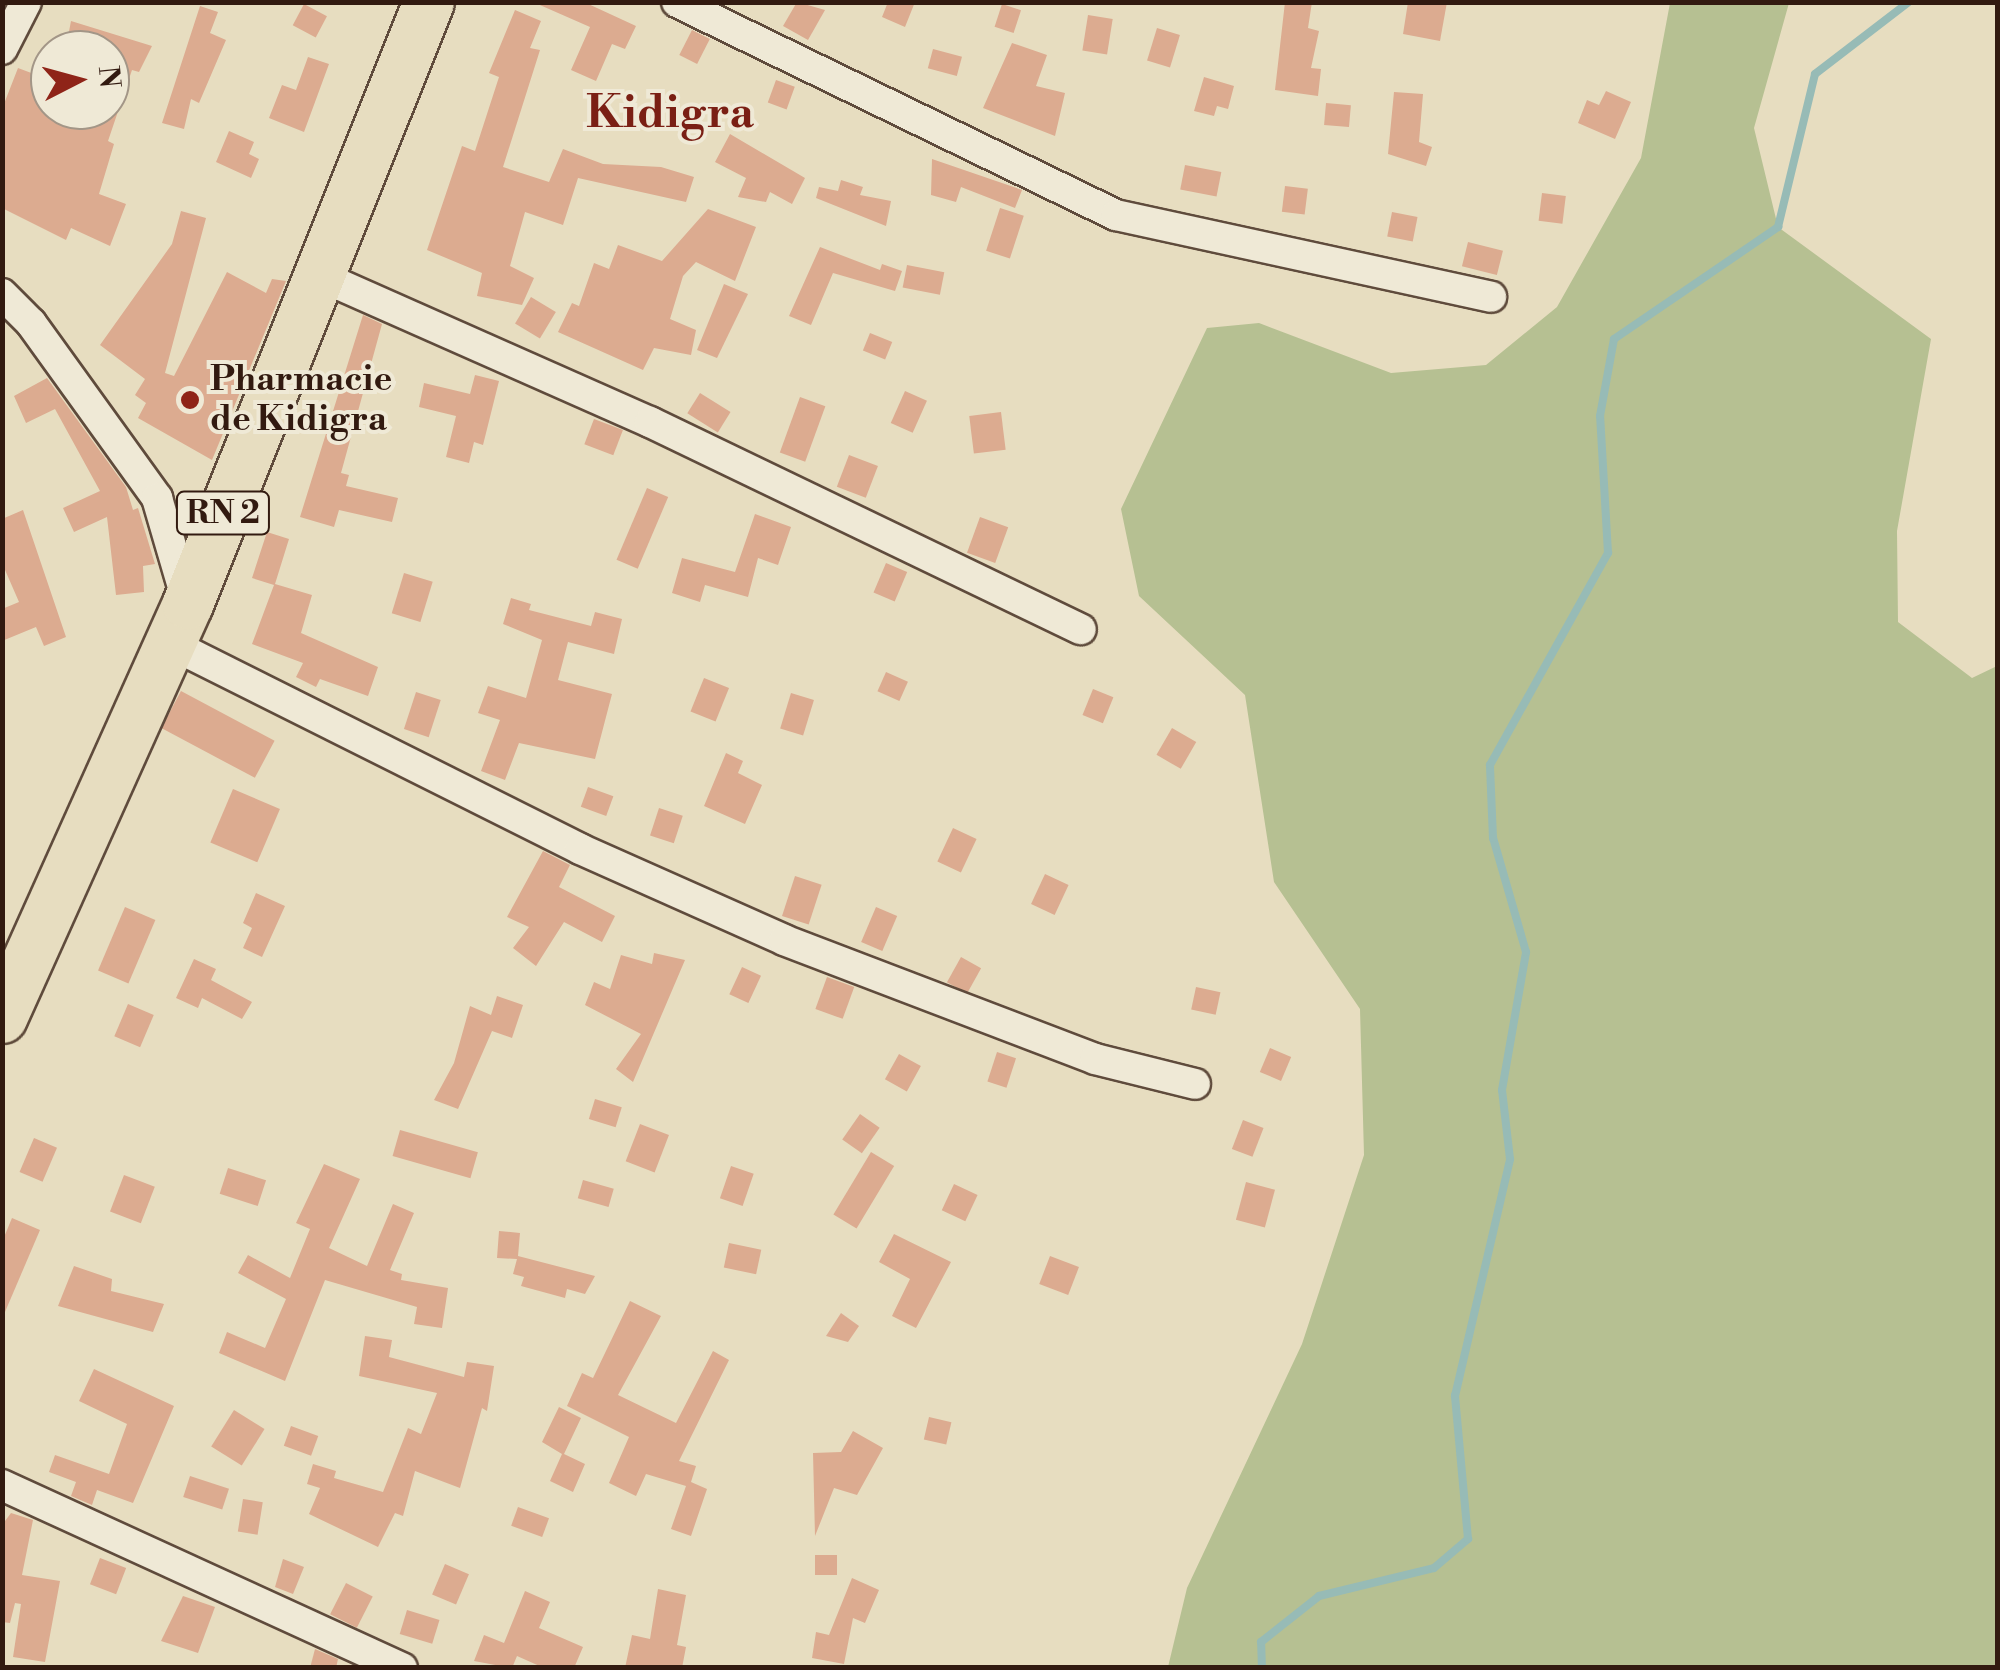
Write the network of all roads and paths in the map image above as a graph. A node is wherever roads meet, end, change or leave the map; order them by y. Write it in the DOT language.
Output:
graph roads {
  1 [pos="26,2"];
  2 [pos="429,2"];
  3 [pos="677,2"];
  4 [pos="2,48"];
  5 [pos="318,275"];
  6 [pos="2,294"];
  7 [pos="1491,297"];
  8 [pos="178,623"];
  9 [pos="1081,629"];
  10 [pos="2,1018"];
  11 [pos="1195,1084"];
  12 [pos="2,1485"];
  13 [pos="402,1668"];
  1 -- 4 [label="street"];
  2 -- 5 [label="main road, RN 2"];
  3 -- 7 [label="street"];
  5 -- 8 [label="main road, RN 2"];
  5 -- 9 [label="street"];
  6 -- 8 [label="street"];
  8 -- 10 [label="main road, RN 2"];
  8 -- 11 [label="street"];
  12 -- 13 [label="street"];
}
